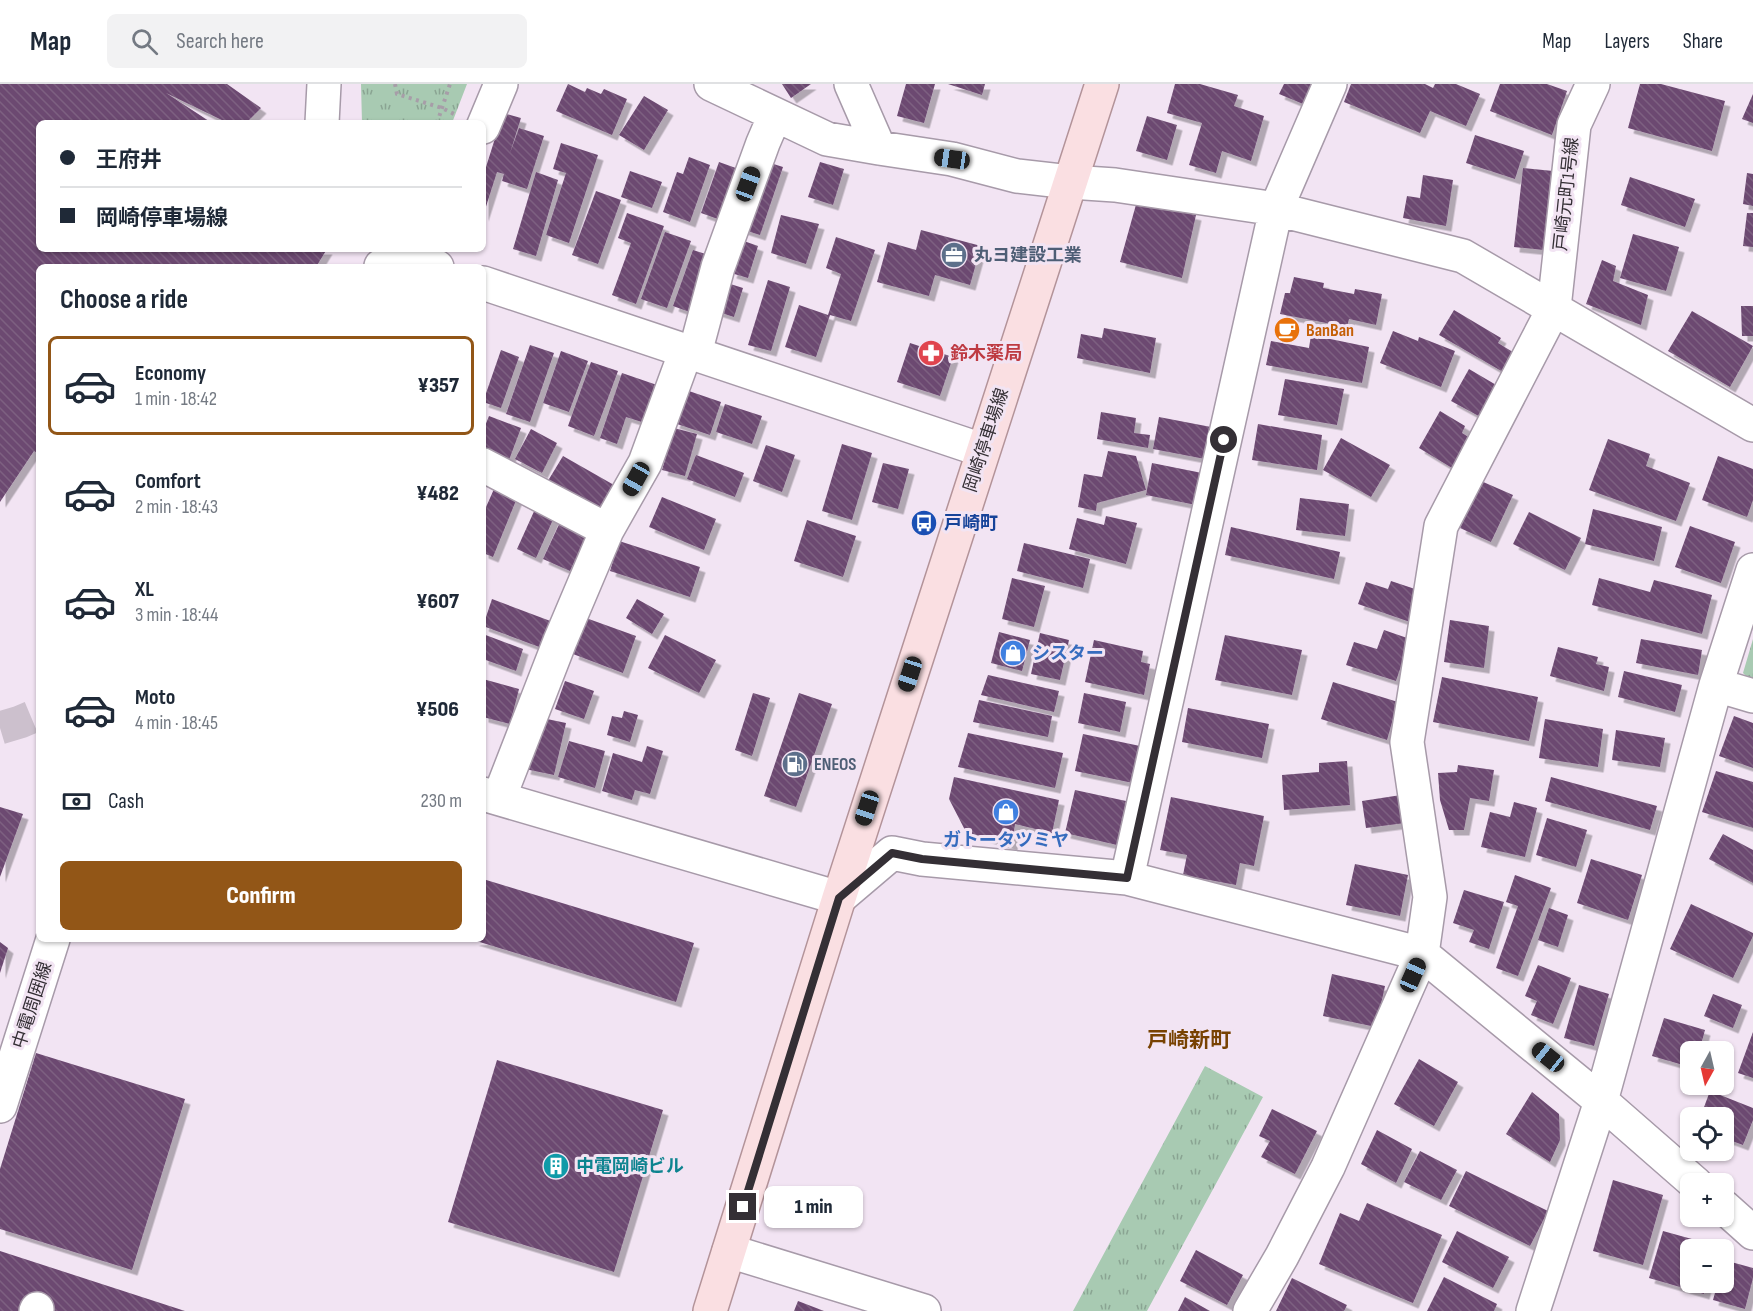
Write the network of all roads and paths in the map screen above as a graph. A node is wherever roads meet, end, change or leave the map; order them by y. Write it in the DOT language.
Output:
graph roads {
  1 [pos="324,84"];
  2 [pos="395,84"];
  3 [pos="450,84"];
  4 [pos="501,84"];
  5 [pos="711,84"];
  6 [pos="851,84"];
  7 [pos="1102,84"];
  8 [pos="1330,84"];
  9 [pos="1593,84"];
  10 [pos="442,108"];
  11 [pos="776,115"];
  12 [pos="322,120"];
  13 [pos="438,120"];
  14 [pos="468,120"];
  15 [pos="474,120"];
  16 [pos="879,148"];
  17 [pos="1070,182"];
  18 [pos="1276,209"];
  19 [pos="381,261"];
  20 [pos="432,262"];
  21 [pos="486,283"];
  22 [pos="1554,308"];
  23 [pos="691,352"];
  24 [pos="1753,426"];
  25 [pos="982,450"];
  26 [pos="486,467"];
  27 [pos="607,530"];
  28 [pos="1753,570"];
  29 [pos="1716,685"];
  30 [pos="1753,696"];
  31 [pos="491,796"];
  32 [pos="1127,878"];
  33 [pos="839,898"];
  34 [pos="52,942"];
  35 [pos="1422,954"];
  36 [pos="1601,1101"];
  37 [pos="0,1106"];
  38 [pos="1683,1173"];
  39 [pos="1734,1217"];
  40 [pos="1753,1233"];
  41 [pos="729,1251"];
  42 [pos="710,1311"];
  43 [pos="924,1311"];
  44 [pos="1250,1311"];
  45 [pos="1533,1311"];
  1 -- 12 [label="street"];
  2 -- 10 [label="path"];
  3 -- 10 [label="path"];
  4 -- 15 [label="street"];
  5 -- 11 [label="street"];
  6 -- 16 [label="street"];
  7 -- 17 [label="main road, 岡崎停車場線"];
  8 -- 18 [label="street"];
  9 -- 22 [label="street, 戸崎元町1号線"];
  10 -- 13 [label="path"];
  10 -- 14 [label="path"];
  11 -- 16 [label="street"];
  11 -- 23 [label="street"];
  16 -- 17 [label="street"];
  17 -- 18 [label="street"];
  17 -- 25 [label="main road, 岡崎停車場線"];
  18 -- 22 [label="street"];
  18 -- 32 [label="street"];
  19 -- 20 [label="street"];
  21 -- 23 [label="street"];
  22 -- 24 [label="street"];
  22 -- 35 [label="street"];
  23 -- 25 [label="street"];
  23 -- 27 [label="street"];
  25 -- 33 [label="main road, 岡崎停車場線"];
  26 -- 27 [label="street"];
  27 -- 31 [label="street"];
  28 -- 29 [label="street"];
  29 -- 30 [label="street"];
  29 -- 36 [label="street"];
  31 -- 33 [label="street"];
  32 -- 33 [label="street"];
  32 -- 35 [label="street"];
  33 -- 41 [label="main road, 岡崎停車場線"];
  34 -- 37 [label="street, 中電周囲線"];
  35 -- 36 [label="street"];
  35 -- 44 [label="street"];
  36 -- 38 [label="street"];
  36 -- 45 [label="street"];
  39 -- 40 [label="street"];
  41 -- 42 [label="main road, 岡崎停車場線"];
  41 -- 43 [label="street"];
}
